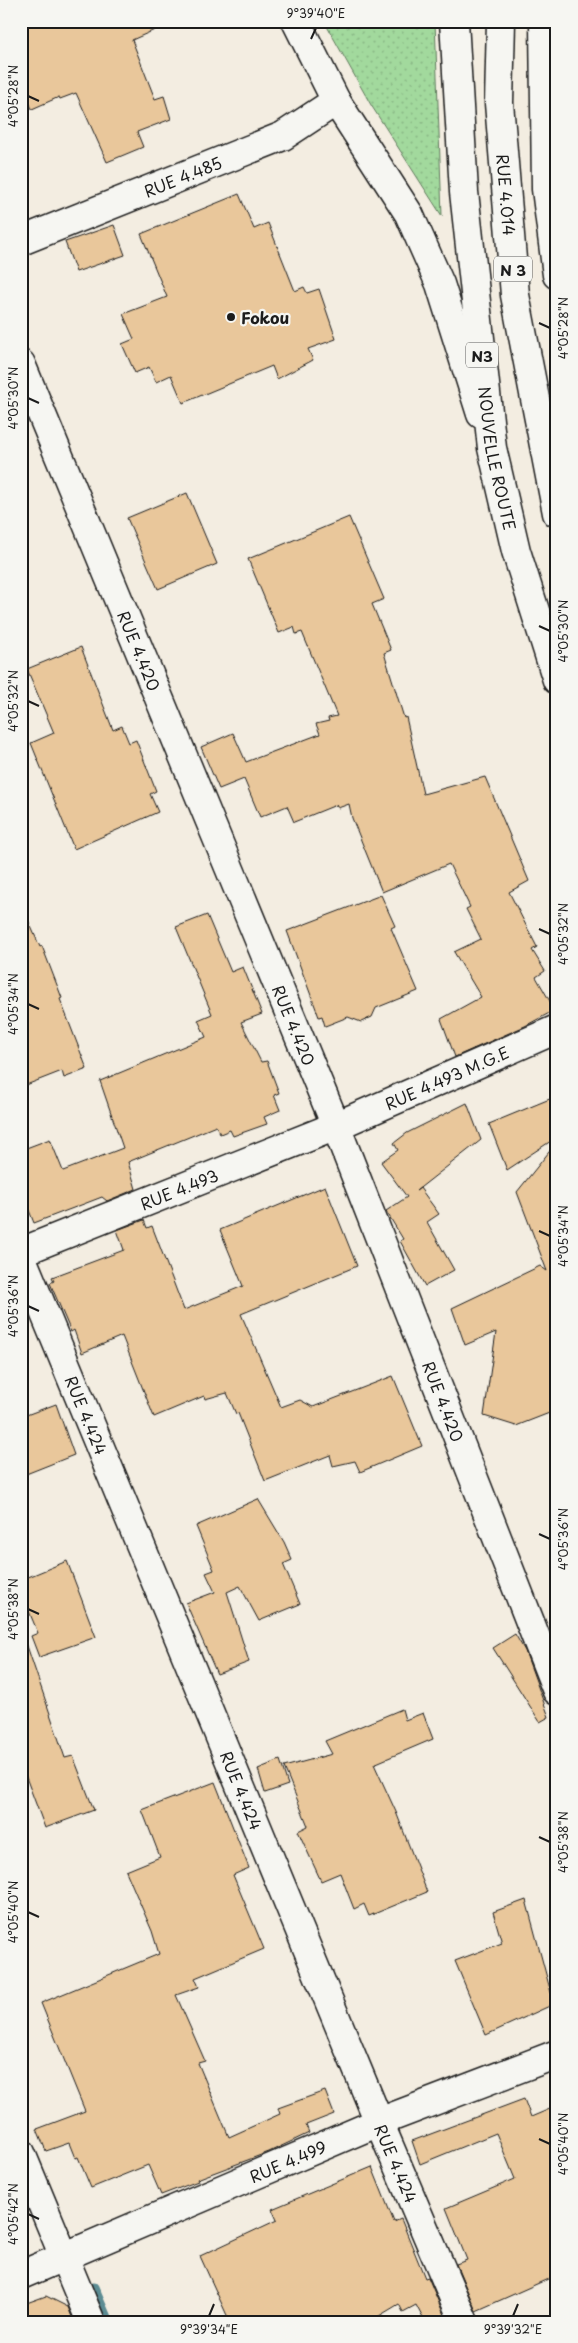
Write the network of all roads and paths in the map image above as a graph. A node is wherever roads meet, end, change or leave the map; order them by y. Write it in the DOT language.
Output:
graph roads {
  1 [pos="296,21"];
  2 [pos="454,21"];
  3 [pos="501,21"];
  4 [pos="544,21"];
  5 [pos="557,82"];
  6 [pos="336,100"];
  7 [pos="545,108"];
  8 [pos="21,241"];
  9 [pos="557,275"];
  10 [pos="21,364"];
  11 [pos="492,448"];
  12 [pos="557,513"];
  13 [pos="557,680"];
  14 [pos="557,1030"];
  15 [pos="336,1126"];
  16 [pos="21,1252"];
  17 [pos="21,1256"];
  18 [pos="557,1691"];
  19 [pos="557,2054"];
  20 [pos="379,2122"];
  21 [pos="21,2153"];
  22 [pos="63,2256"];
  23 [pos="21,2275"];
  24 [pos="91,2322"];
  25 [pos="464,2322"];
  1 -- 6 [label="main road"];
  2 -- 11 [label="main road, NOUVELLE ROUTE / N3"];
  3 -- 12 [label="main road, RUE 4.014 / N 3"];
  4 -- 7 [label="main road"];
  5 -- 7 [label="main road"];
  6 -- 8 [label="main road, RUE 4.485"];
  6 -- 11 [label="main road"];
  7 -- 9 [label="main road"];
  10 -- 15 [label="main road, RUE 4.420"];
  11 -- 13 [label="main road, NOUVELLE ROUTE / N3"];
  14 -- 15 [label="main road, RUE 4.493 M.G.E"];
  15 -- 16 [label="main road, RUE 4.493"];
  15 -- 18 [label="main road, RUE 4.420"];
  17 -- 20 [label="main road, RUE 4.424"];
  19 -- 20 [label="main road, RUE 4.499"];
  20 -- 22 [label="main road, RUE 4.499"];
  20 -- 25 [label="main road, RUE 4.424"];
  21 -- 22 [label="main road"];
  22 -- 23 [label="main road, RUE 4.499"];
  22 -- 24 [label="main road"];
}
